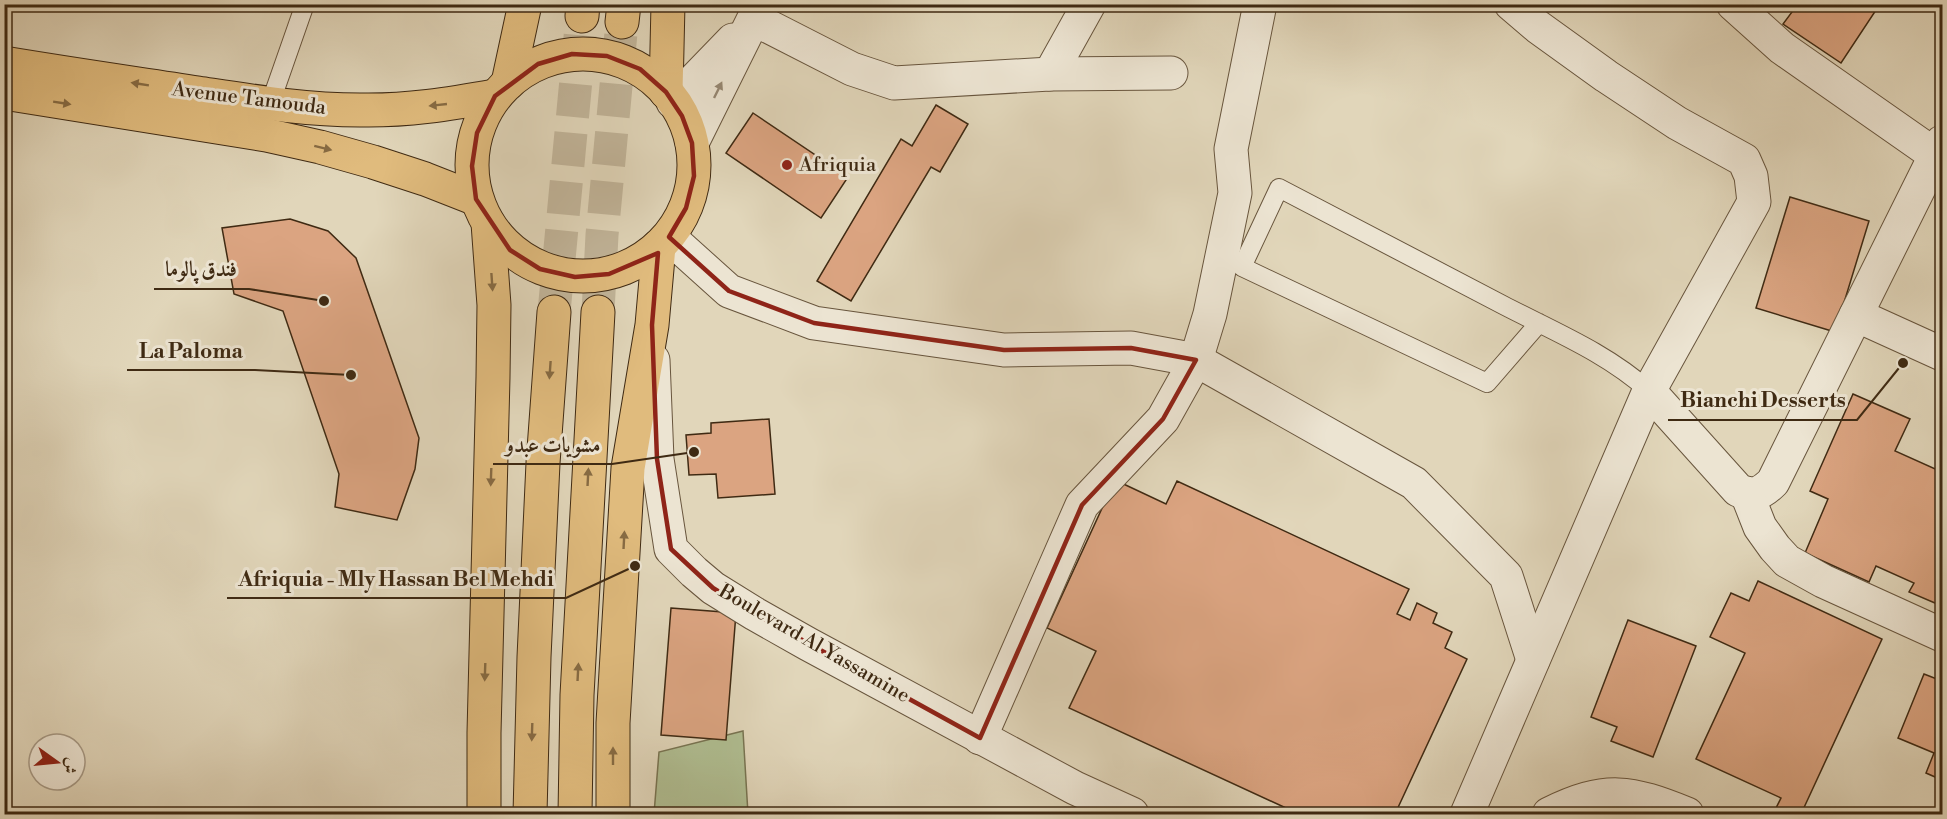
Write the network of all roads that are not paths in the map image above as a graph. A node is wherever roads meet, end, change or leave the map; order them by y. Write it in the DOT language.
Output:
graph roads {
  1 [pos="305,4"];
  2 [pos="525,4"];
  3 [pos="668,4"];
  4 [pos="1089,4"];
  5 [pos="1260,4"];
  6 [pos="1511,4"];
  7 [pos="1733,4"];
  8 [pos="757,12"];
  9 [pos="4,63"];
  10 [pos="1172,73"];
  11 [pos="1050,74"];
  12 [pos="502,89"];
  13 [pos="4,93"];
  14 [pos="670,97"];
  15 [pos="270,104"];
  16 [pos="692,143"];
  17 [pos="1939,148"];
  18 [pos="482,212"];
  19 [pos="664,242"];
  20 [pos="554,312"];
  21 [pos="598,312"];
  22 [pos="1856,315"];
  23 [pos="1539,323"];
  24 [pos="652,325"];
  25 [pos="1942,354"];
  26 [pos="1196,360"];
  27 [pos="1649,391"];
  28 [pos="1747,494"];
  29 [pos="1942,635"];
  30 [pos="1533,660"];
  31 [pos="980,738"];
  32 [pos="484,814"];
  33 [pos="530,814"];
  34 [pos="575,814"];
  35 [pos="613,814"];
  36 [pos="1132,814"];
  37 [pos="1467,814"];
  38 [pos="1549,814"];
  39 [pos="1687,814"];
  1 -- 15 [label="lane"];
  2 -- 12 [label="highway"];
  3 -- 14 [label="highway"];
  4 -- 11 [label="street"];
  5 -- 26 [label="street"];
  6 -- 27 [label="street"];
  7 -- 17 [label="street"];
  8 -- 11 [label="street"];
  8 -- 14 [label="street"];
  16 -- 8 [label="street, one-way"];
  15 -- 9 [label="highway, Avenue Tamouda, one-way"];
  10 -- 11 [label="street"];
  12 -- 14 [label="highway"];
  12 -- 15 [label="highway, Avenue Tamouda, one-way"];
  12 -- 18 [label="highway"];
  13 -- 18 [label="highway, Avenue Tamouda, one-way"];
  14 -- 16 [label="highway"];
  16 -- 19 [label="highway"];
  17 -- 22 [label="street"];
  18 -- 19 [label="highway"];
  18 -- 32 [label="highway, one-way"];
  19 -- 24 [label="highway"];
  19 -- 26 [label="street"];
  20 -- 33 [label="highway, one-way"];
  34 -- 21 [label="highway, one-way"];
  22 -- 25 [label="street"];
  22 -- 28 [label="street"];
  23 -- 23 [label="lane"];
  23 -- 27 [label="lane"];
  24 -- 31 [label="street, Boulevard Al Yassamine"];
  35 -- 24 [label="highway, one-way"];
  26 -- 30 [label="street"];
  26 -- 31 [label="street"];
  27 -- 28 [label="street"];
  27 -- 30 [label="street"];
  28 -- 29 [label="street"];
  30 -- 37 [label="street"];
  31 -- 36 [label="street, Boulevard Al Yassamine"];
  38 -- 39 [label="street"];
}
